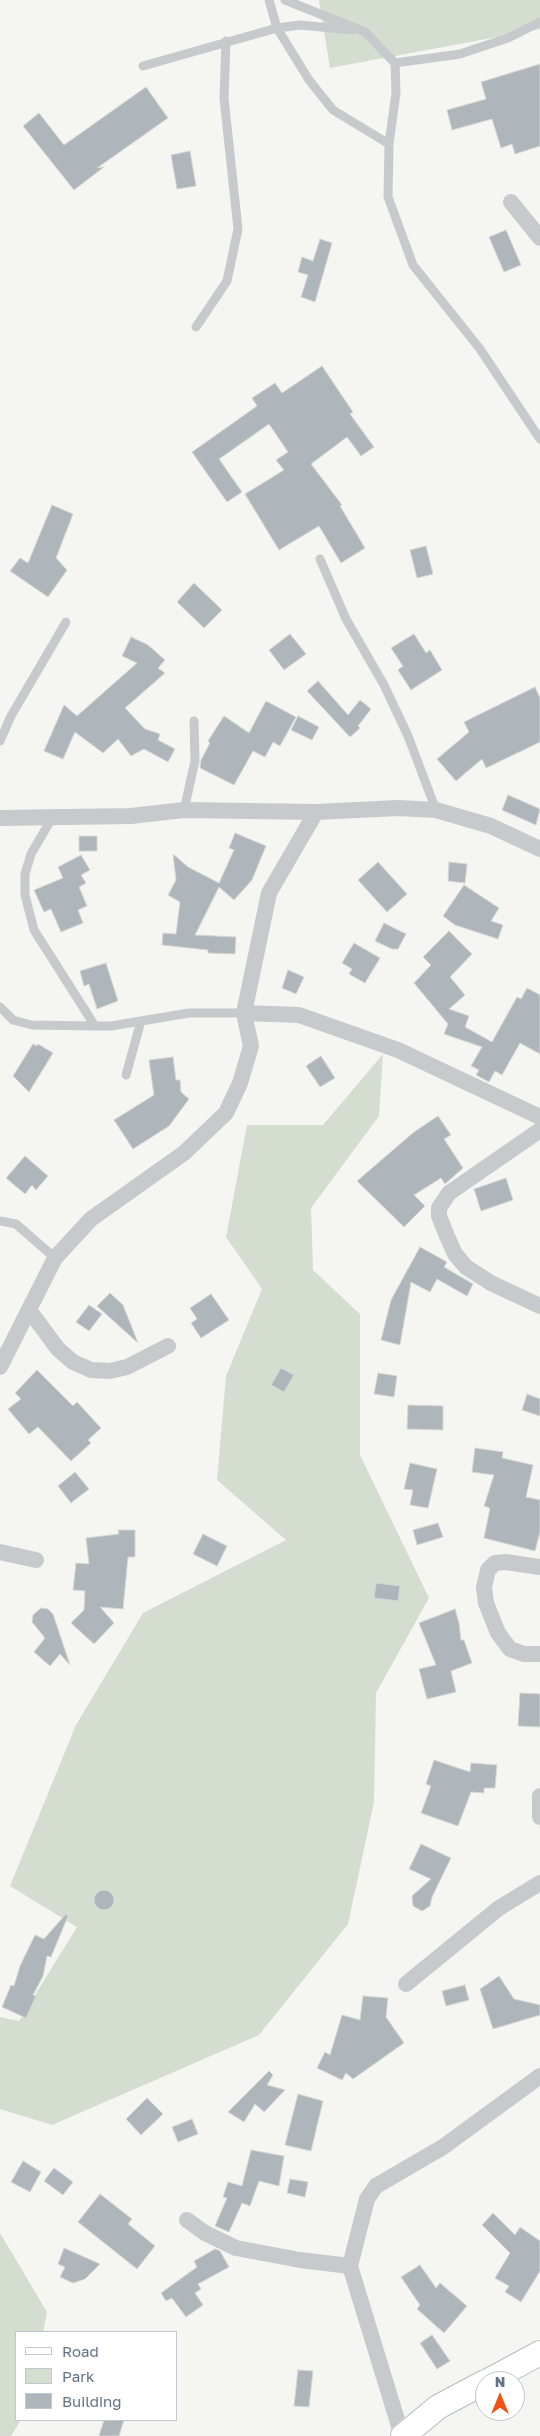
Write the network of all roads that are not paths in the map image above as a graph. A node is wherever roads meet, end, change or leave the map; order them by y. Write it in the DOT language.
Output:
graph roads {
  1 [pos="269,0"];
  2 [pos="285,0"];
  3 [pos="540,22"];
  4 [pos="277,28"];
  5 [pos="365,32"];
  6 [pos="226,41"];
  7 [pos="395,63"];
  8 [pos="143,66"];
  9 [pos="390,144"];
  10 [pos="511,202"];
  11 [pos="540,238"];
  12 [pos="196,326"];
  13 [pos="540,439"];
  14 [pos="320,559"];
  15 [pos="66,622"];
  16 [pos="194,722"];
  17 [pos="0,741"];
  18 [pos="184,810"];
  19 [pos="436,810"];
  20 [pos="316,812"];
  21 [pos="0,818"];
  22 [pos="52,818"];
  23 [pos="540,849"];
  24 [pos="0,1008"];
  25 [pos="244,1013"];
  26 [pos="140,1021"];
  27 [pos="95,1026"];
  28 [pos="126,1075"];
  29 [pos="540,1117"];
  30 [pos="540,1130"];
  31 [pos="0,1221"];
  32 [pos="55,1258"];
  33 [pos="540,1306"];
  34 [pos="29,1310"];
  35 [pos="168,1346"];
  36 [pos="0,1367"];
  37 [pos="0,1552"];
  38 [pos="36,1560"];
  39 [pos="540,1567"];
  40 [pos="540,1654"];
  41 [pos="540,1796"];
  42 [pos="540,1817"];
  43 [pos="540,1884"];
  44 [pos="406,1984"];
  45 [pos="540,2076"];
  46 [pos="187,2220"];
  47 [pos="350,2266"];
  48 [pos="540,2353"];
  49 [pos="506,2371"];
  50 [pos="475,2388"];
  51 [pos="403,2436"];
  1 -- 4 [label="lane"];
  2 -- 5 [label="lane"];
  3 -- 7 [label="lane"];
  4 -- 5 [label="lane"];
  4 -- 6 [label="lane"];
  4 -- 9 [label="lane"];
  5 -- 7 [label="lane"];
  6 -- 8 [label="lane"];
  6 -- 12 [label="lane"];
  7 -- 9 [label="lane"];
  9 -- 13 [label="lane"];
  10 -- 11 [label="street"];
  14 -- 19 [label="lane"];
  15 -- 17 [label="lane"];
  16 -- 18 [label="lane"];
  18 -- 20 [label="street"];
  18 -- 22 [label="street"];
  19 -- 20 [label="street"];
  19 -- 23 [label="street"];
  20 -- 25 [label="street"];
  21 -- 22 [label="street"];
  22 -- 27 [label="lane"];
  24 -- 27 [label="lane"];
  25 -- 26 [label="lane"];
  25 -- 29 [label="street"];
  25 -- 32 [label="street"];
  26 -- 27 [label="lane"];
  26 -- 28 [label="lane"];
  30 -- 33 [label="street"];
  31 -- 32 [label="lane"];
  32 -- 34 [label="street"];
  34 -- 35 [label="street"];
  34 -- 36 [label="street"];
  37 -- 38 [label="street"];
  39 -- 40 [label="street"];
  41 -- 42 [label="street"];
  43 -- 44 [label="street"];
  45 -- 47 [label="street"];
  46 -- 47 [label="street"];
  47 -- 51 [label="street"];
  48 -- 49 [label="street"];
  50 -- 51 [label="street"];
}
